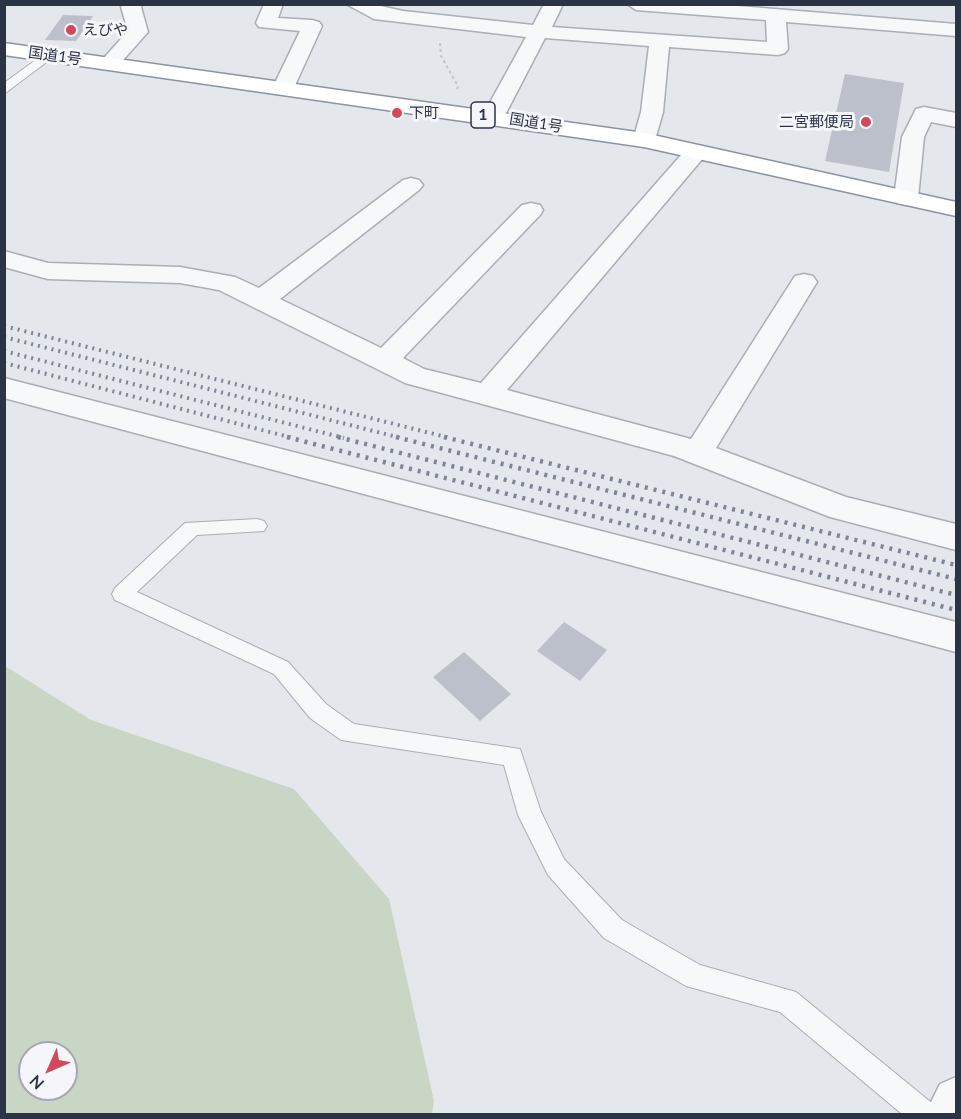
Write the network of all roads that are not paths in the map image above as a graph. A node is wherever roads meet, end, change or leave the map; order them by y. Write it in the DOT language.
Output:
graph roads {
  1 [pos="133,4"];
  2 [pos="355,4"];
  3 [pos="554,4"];
  4 [pos="636,4"];
  5 [pos="270,14"];
  6 [pos="776,14"];
  7 [pos="957,30"];
  8 [pos="539,32"];
  9 [pos="660,40"];
  10 [pos="257,41"];
  11 [pos="4,49"];
  12 [pos="48,55"];
  13 [pos="109,64"];
  14 [pos="284,87"];
  15 [pos="4,90"];
  16 [pos="493,117"];
  17 [pos="957,120"];
  18 [pos="644,140"];
  19 [pos="696,152"];
  20 [pos="411,185"];
  21 [pos="906,198"];
  22 [pos="531,210"];
  23 [pos="957,210"];
  24 [pos="4,259"];
  25 [pos="804,282"];
  26 [pos="262,299"];
  27 [pos="383,362"];
  28 [pos="4,388"];
  29 [pos="487,395"];
  30 [pos="698,453"];
  31 [pos="257,526"];
  32 [pos="957,537"];
  33 [pos="957,637"];
  34 [pos="957,1100"];
  35 [pos="923,1114"];
  36 [pos="948,1114"];
  1 -- 13 [label="street"];
  2 -- 8 [label="street"];
  3 -- 8 [label="street"];
  4 -- 6 [label="street"];
  5 -- 10 [label="street"];
  5 -- 14 [label="street"];
  6 -- 7 [label="street"];
  6 -- 9 [label="street"];
  8 -- 9 [label="street"];
  8 -- 16 [label="street"];
  9 -- 18 [label="street"];
  11 -- 12 [label="highway, 国道1号 / 1"];
  12 -- 13 [label="highway, 国道1号 / 1"];
  12 -- 15 [label="lane"];
  13 -- 14 [label="highway, 国道1号 / 1"];
  14 -- 16 [label="highway, 国道1号 / 1"];
  16 -- 18 [label="highway, 国道1号 / 1"];
  17 -- 21 [label="street"];
  18 -- 19 [label="highway, 国道1号 / 1"];
  19 -- 21 [label="highway, 国道1号 / 1"];
  19 -- 29 [label="street"];
  20 -- 26 [label="street"];
  21 -- 23 [label="highway, 国道1号 / 1"];
  22 -- 27 [label="street"];
  24 -- 26 [label="street"];
  25 -- 30 [label="street"];
  26 -- 27 [label="street"];
  27 -- 29 [label="street"];
  28 -- 33 [label="street"];
  29 -- 30 [label="street"];
  30 -- 32 [label="street"];
  31 -- 35 [label="lane"];
  34 -- 36 [label="street"];
}
